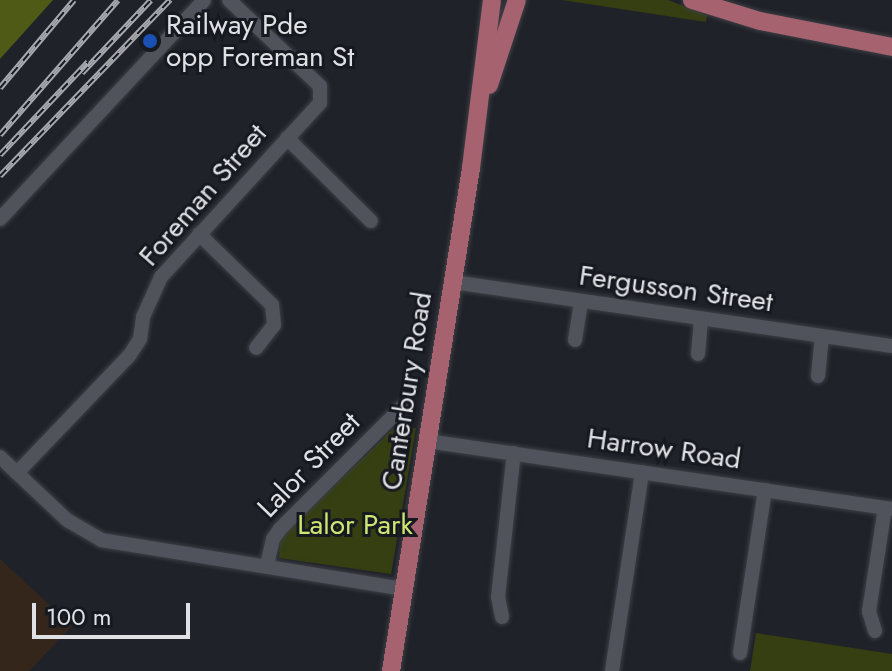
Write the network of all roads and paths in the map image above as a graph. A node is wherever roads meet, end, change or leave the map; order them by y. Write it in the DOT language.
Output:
graph roads {
  1 [pos="204,0"];
  2 [pos="229,0"];
  3 [pos="492,0"];
  4 [pos="505,0"];
  5 [pos="517,0"];
  6 [pos="692,0"];
  7 [pos="892,47"];
  8 [pos="489,86"];
  9 [pos="287,138"];
  10 [pos="471,168"];
  11 [pos="0,219"];
  12 [pos="371,221"];
  13 [pos="199,234"];
  14 [pos="453,282"];
  15 [pos="581,303"];
  16 [pos="701,320"];
  17 [pos="822,336"];
  18 [pos="575,340"];
  19 [pos="892,346"];
  20 [pos="256,348"];
  21 [pos="698,354"];
  22 [pos="818,376"];
  23 [pos="401,408"];
  24 [pos="427,441"];
  25 [pos="514,453"];
  26 [pos="0,457"];
  27 [pos="642,472"];
  28 [pos="17,473"];
  29 [pos="765,490"];
  30 [pos="888,509"];
  31 [pos="267,565"];
  32 [pos="403,589"];
  33 [pos="502,617"];
  34 [pos="875,631"];
  35 [pos="740,653"];
  36 [pos="391,671"];
  37 [pos="612,671"];
  1 -- 11 [label="street"];
  2 -- 9 [label="street, Foreman Street"];
  3 -- 10 [label="main road, Canterbury Road"];
  4 -- 8 [label="main road, Canterbury Road"];
  5 -- 8 [label="main road"];
  6 -- 7 [label="main road"];
  8 -- 10 [label="main road, Canterbury Road"];
  9 -- 12 [label="street"];
  9 -- 13 [label="street, Foreman Street"];
  10 -- 14 [label="main road, Canterbury Road"];
  13 -- 20 [label="street"];
  13 -- 28 [label="street, Foreman Street"];
  14 -- 15 [label="street, Fergusson Street"];
  14 -- 24 [label="main road, Canterbury Road"];
  15 -- 16 [label="street, Fergusson Street"];
  15 -- 18 [label="street"];
  16 -- 17 [label="street, Fergusson Street"];
  16 -- 21 [label="street"];
  17 -- 19 [label="street, Fergusson Street"];
  17 -- 22 [label="street"];
  23 -- 31 [label="street, Lalor Street"];
  24 -- 25 [label="street, Harrow Road"];
  24 -- 32 [label="main road, Canterbury Road"];
  25 -- 27 [label="street, Harrow Road"];
  25 -- 33 [label="street"];
  26 -- 28 [label="street"];
  27 -- 29 [label="street, Harrow Road"];
  27 -- 37 [label="street"];
  28 -- 31 [label="street"];
  29 -- 30 [label="street, Harrow Road"];
  29 -- 35 [label="street"];
  30 -- 34 [label="street"];
  31 -- 32 [label="street"];
  32 -- 36 [label="main road, Canterbury Road"];
}
